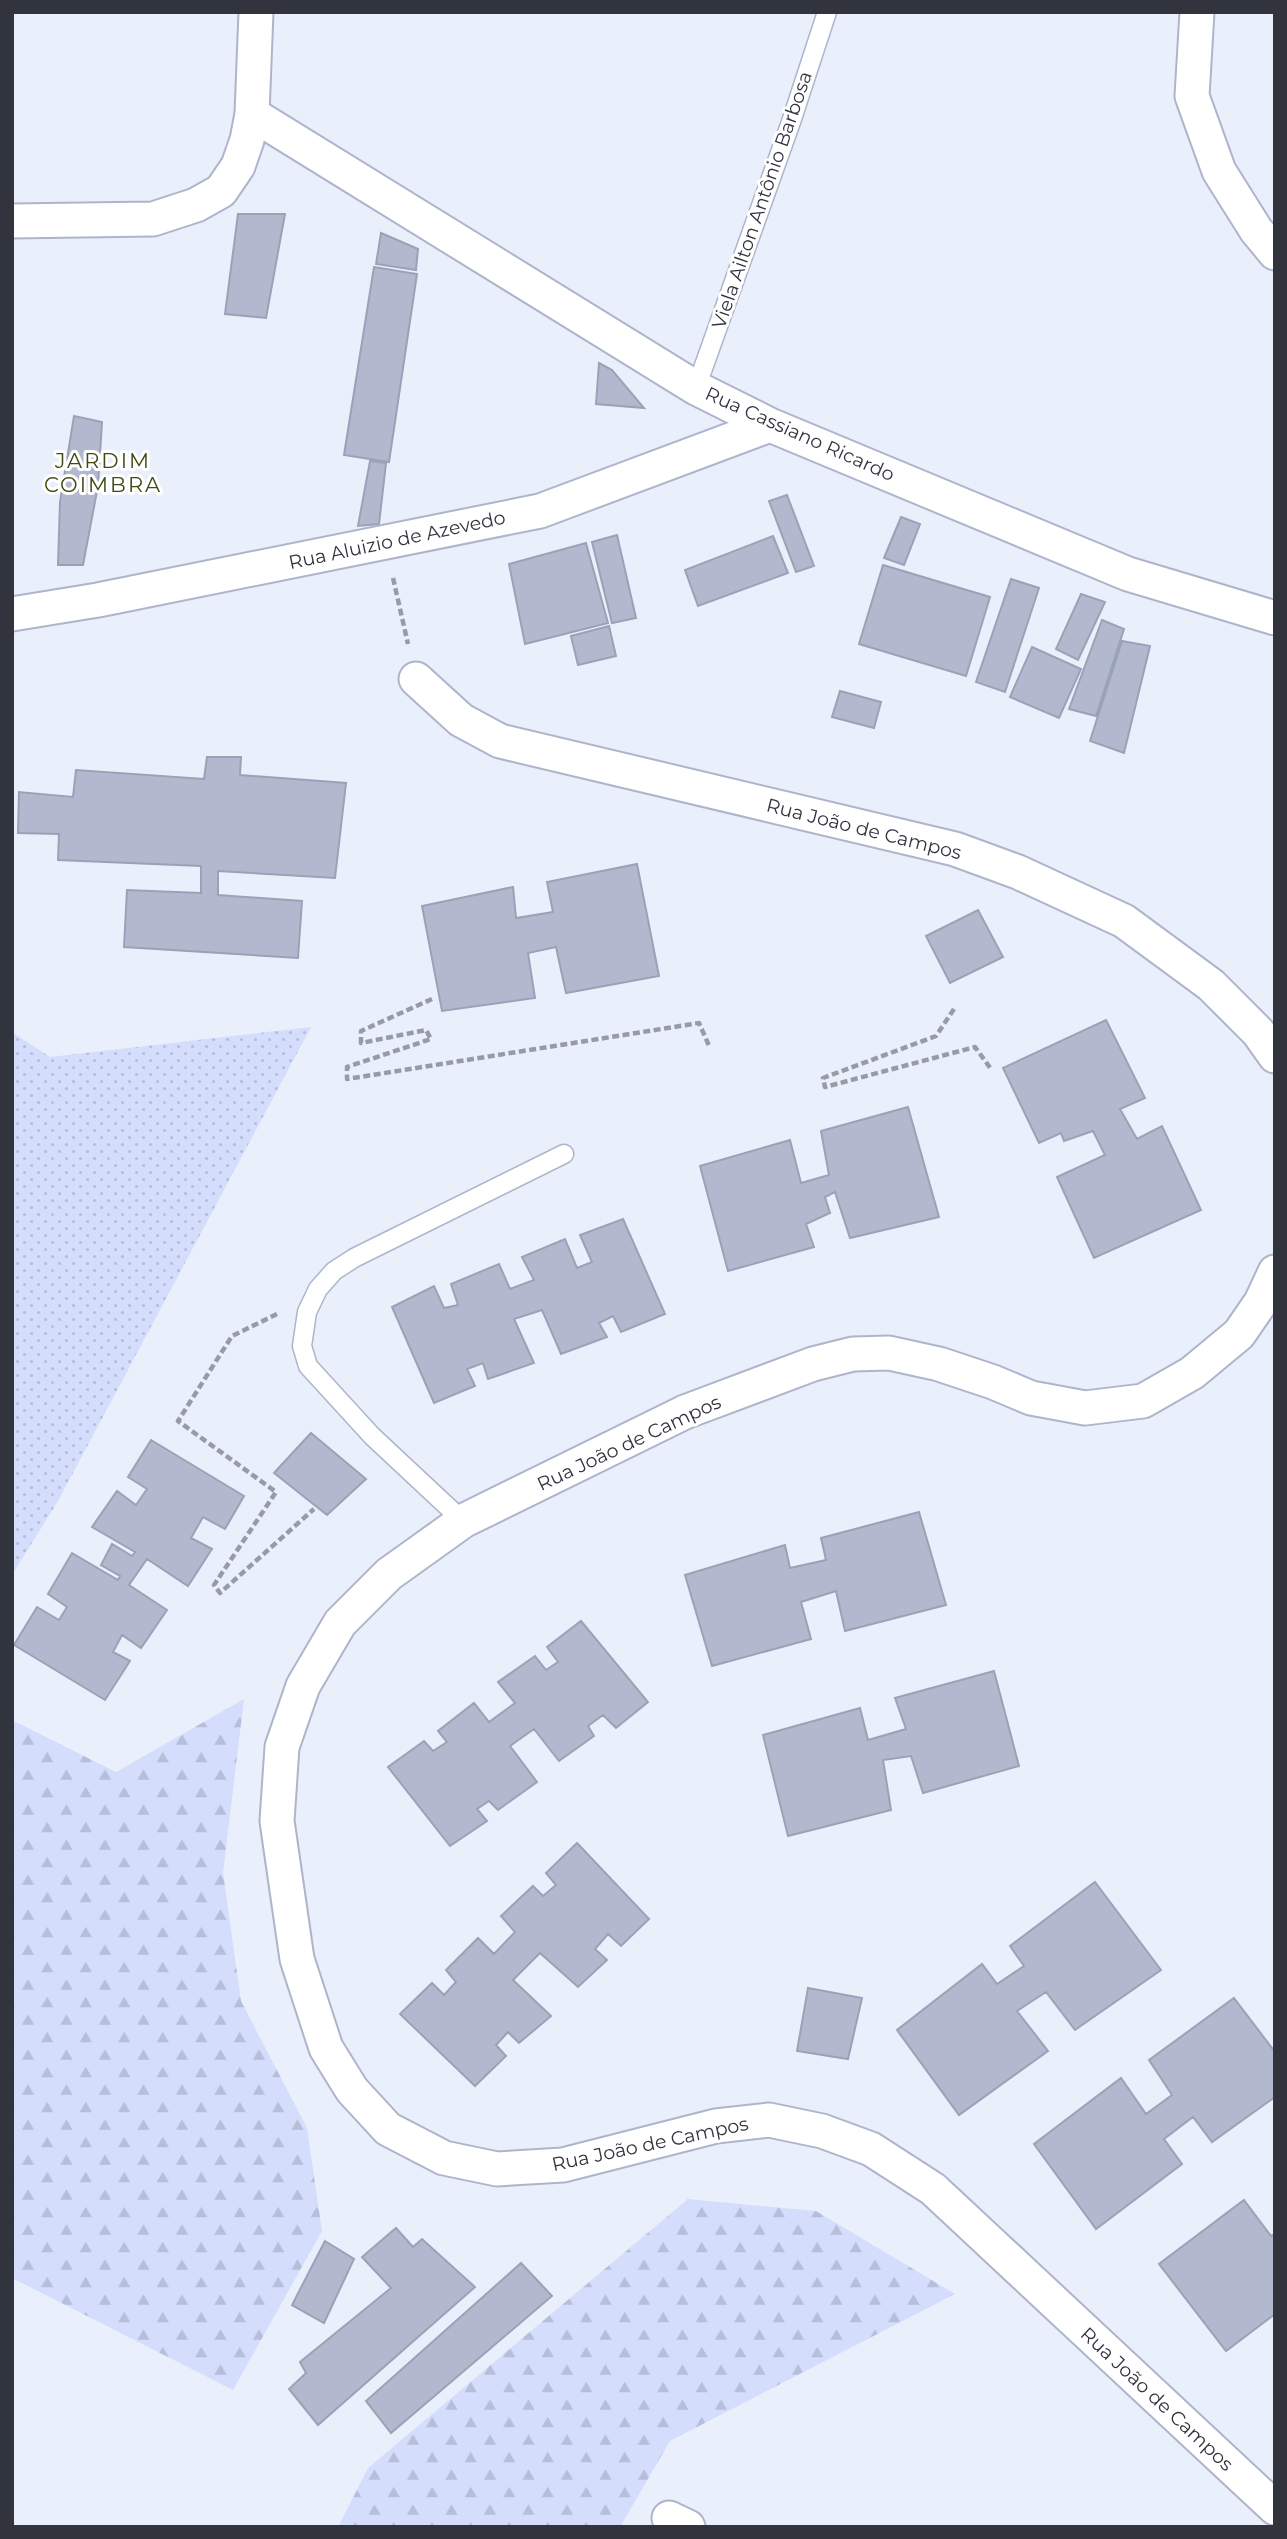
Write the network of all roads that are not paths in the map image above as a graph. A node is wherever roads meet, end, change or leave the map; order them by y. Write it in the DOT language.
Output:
graph roads {
  1 [pos="256,12"];
  2 [pos="827,12"];
  3 [pos="1197,12"];
  4 [pos="252,114"];
  5 [pos="12,221"];
  6 [pos="1275,253"];
  7 [pos="696,388"];
  8 [pos="770,425"];
  9 [pos="12,614"];
  10 [pos="1275,618"];
  11 [pos="416,679"];
  12 [pos="1275,1056"];
  13 [pos="564,1154"];
  14 [pos="1275,1272"];
  15 [pos="463,1521"];
  16 [pos="1275,2508"];
  1 -- 4 [label="street"];
  2 -- 7 [label="lane, Viela Ailton Antônio Barbosa"];
  3 -- 6 [label="street"];
  4 -- 5 [label="street"];
  4 -- 7 [label="street, Rua Cassiano Ricardo"];
  7 -- 8 [label="street, Rua Cassiano Ricardo"];
  8 -- 9 [label="street, Rua Aluizio de Azevedo"];
  8 -- 10 [label="street, Rua Cassiano Ricardo"];
  11 -- 12 [label="street, Rua João de Campos"];
  13 -- 15 [label="lane"];
  14 -- 15 [label="street, Rua João de Campos"];
  15 -- 16 [label="street, Rua João de Campos"];
}
